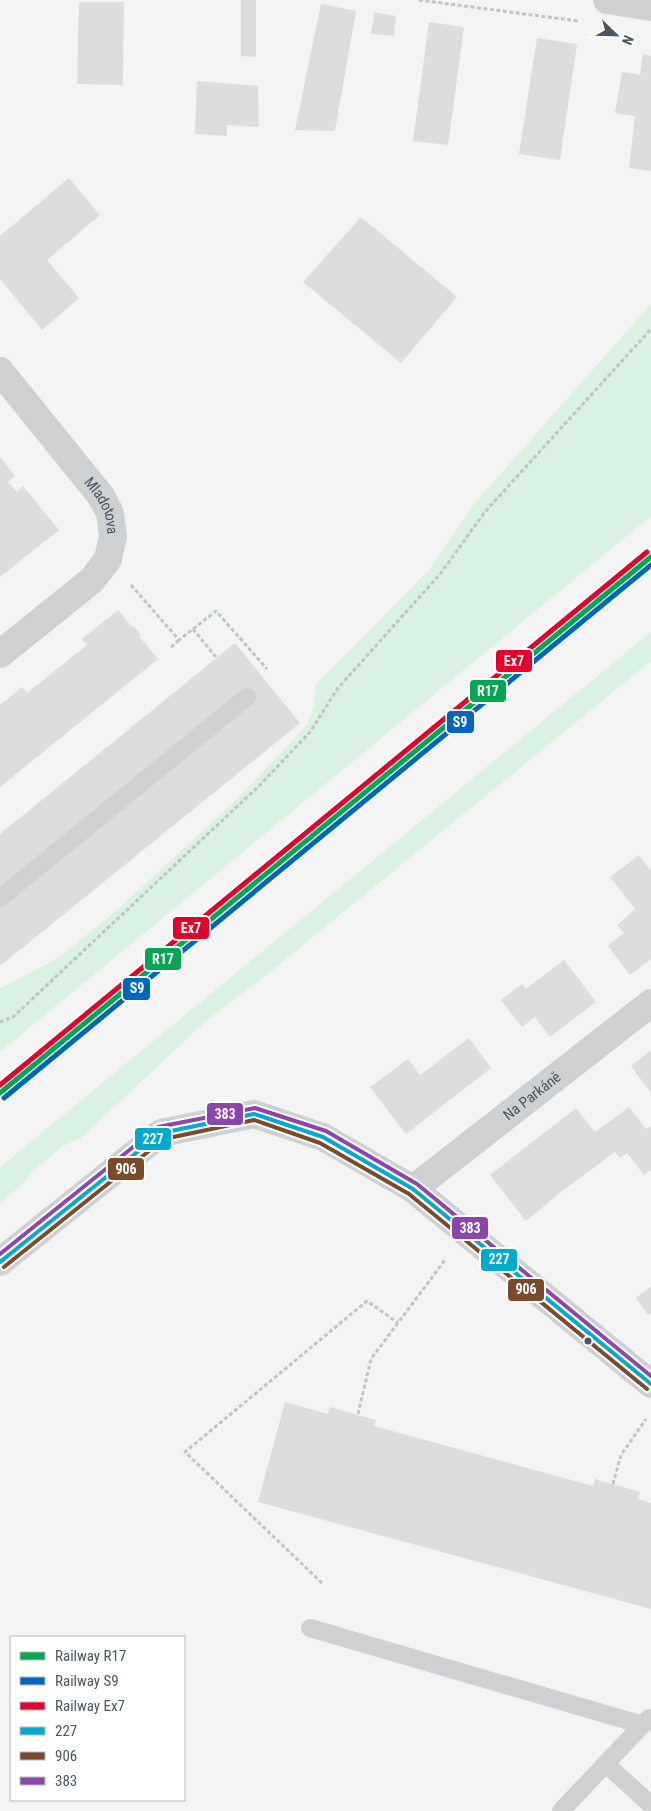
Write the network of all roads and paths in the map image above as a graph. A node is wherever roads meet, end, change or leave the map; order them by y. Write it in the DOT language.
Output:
graph roads {
  1 [pos="419,0"];
  2 [pos="607,0"];
  3 [pos="651,7"];
  4 [pos="584,21"];
  5 [pos="651,329"];
  6 [pos="0,371"];
  7 [pos="108,558"];
  8 [pos="193,629"];
  9 [pos="179,640"];
  10 [pos="171,647"];
  11 [pos="0,654"];
  12 [pos="216,658"];
  13 [pos="266,669"];
  14 [pos="247,697"];
  15 [pos="0,898"];
  16 [pos="651,1003"];
  17 [pos="0,1022"];
  18 [pos="413,1189"];
  19 [pos="466,1233"];
  20 [pos="0,1262"];
  21 [pos="398,1323"];
  22 [pos="651,1384"];
  23 [pos="651,1412"];
  24 [pos="358,1414"];
  25 [pos="614,1484"];
  26 [pos="322,1582"];
  27 [pos="310,1628"];
  28 [pos="647,1720"];
  29 [pos="606,1764"];
  30 [pos="651,1805"];
  31 [pos="561,1811"];
  1 -- 4 [label="path"];
  2 -- 3 [label="street"];
  5 -- 17 [label="path"];
  6 -- 7 [label="street, Mladotova"];
  7 -- 9 [label="path"];
  7 -- 11 [label="street, Mladotova"];
  8 -- 9 [label="path"];
  8 -- 12 [label="path"];
  8 -- 13 [label="path"];
  9 -- 10 [label="path"];
  14 -- 15 [label="lane"];
  16 -- 18 [label="street, Na Parkáně"];
  18 -- 19 [label="street"];
  18 -- 20 [label="street"];
  19 -- 21 [label="path"];
  19 -- 22 [label="street"];
  21 -- 24 [label="path"];
  21 -- 26 [label="path"];
  23 -- 25 [label="path"];
  27 -- 28 [label="lane"];
  28 -- 29 [label="lane"];
  29 -- 30 [label="lane"];
  29 -- 31 [label="lane"];
}
